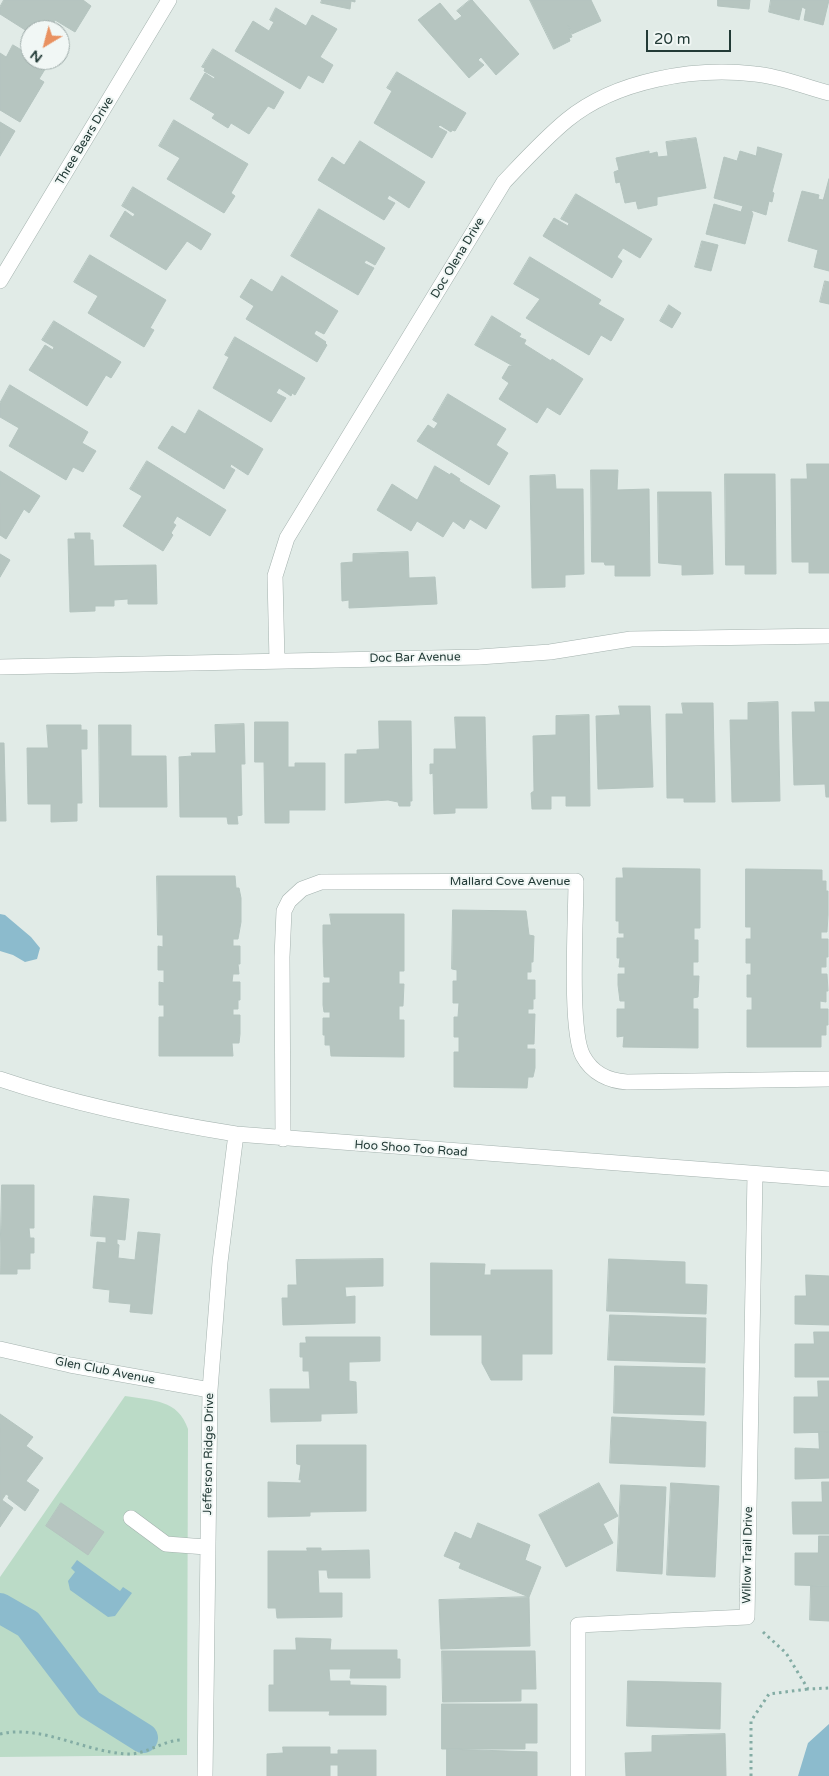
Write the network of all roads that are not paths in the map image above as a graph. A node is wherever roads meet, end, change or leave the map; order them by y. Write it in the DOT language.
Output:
graph roads {
  1 [pos="169,0"];
  2 [pos="829,94"];
  3 [pos="0,281"];
  4 [pos="829,636"];
  5 [pos="277,661"];
  6 [pos="0,667"];
  7 [pos="0,1079"];
  8 [pos="829,1079"];
  9 [pos="236,1134"];
  10 [pos="283,1139"];
  11 [pos="755,1174"];
  12 [pos="829,1178"];
  13 [pos="0,1349"];
  14 [pos="210,1390"];
  15 [pos="131,1518"];
  16 [pos="206,1547"];
  17 [pos="206,1776"];
  18 [pos="578,1776"];
  1 -- 3 [label="street, Three Bears Drive"];
  2 -- 5 [label="street, Doc Olena Drive"];
  4 -- 5 [label="street, Doc Bar Avenue"];
  5 -- 6 [label="street, Doc Bar Avenue"];
  7 -- 9 [label="street, Hoo Shoo Too Road"];
  8 -- 10 [label="street, Mallard Cove Avenue"];
  9 -- 10 [label="street, Hoo Shoo Too Road"];
  9 -- 14 [label="street, Jefferson Ridge Drive"];
  10 -- 11 [label="street, Hoo Shoo Too Road"];
  11 -- 12 [label="street, Hoo Shoo Too Road"];
  11 -- 18 [label="street, Willow Trail Drive"];
  13 -- 14 [label="street, Glen Club Avenue"];
  14 -- 16 [label="street, Jefferson Ridge Drive"];
  15 -- 16 [label="street"];
  16 -- 17 [label="street, Jefferson Ridge Drive"];
}
